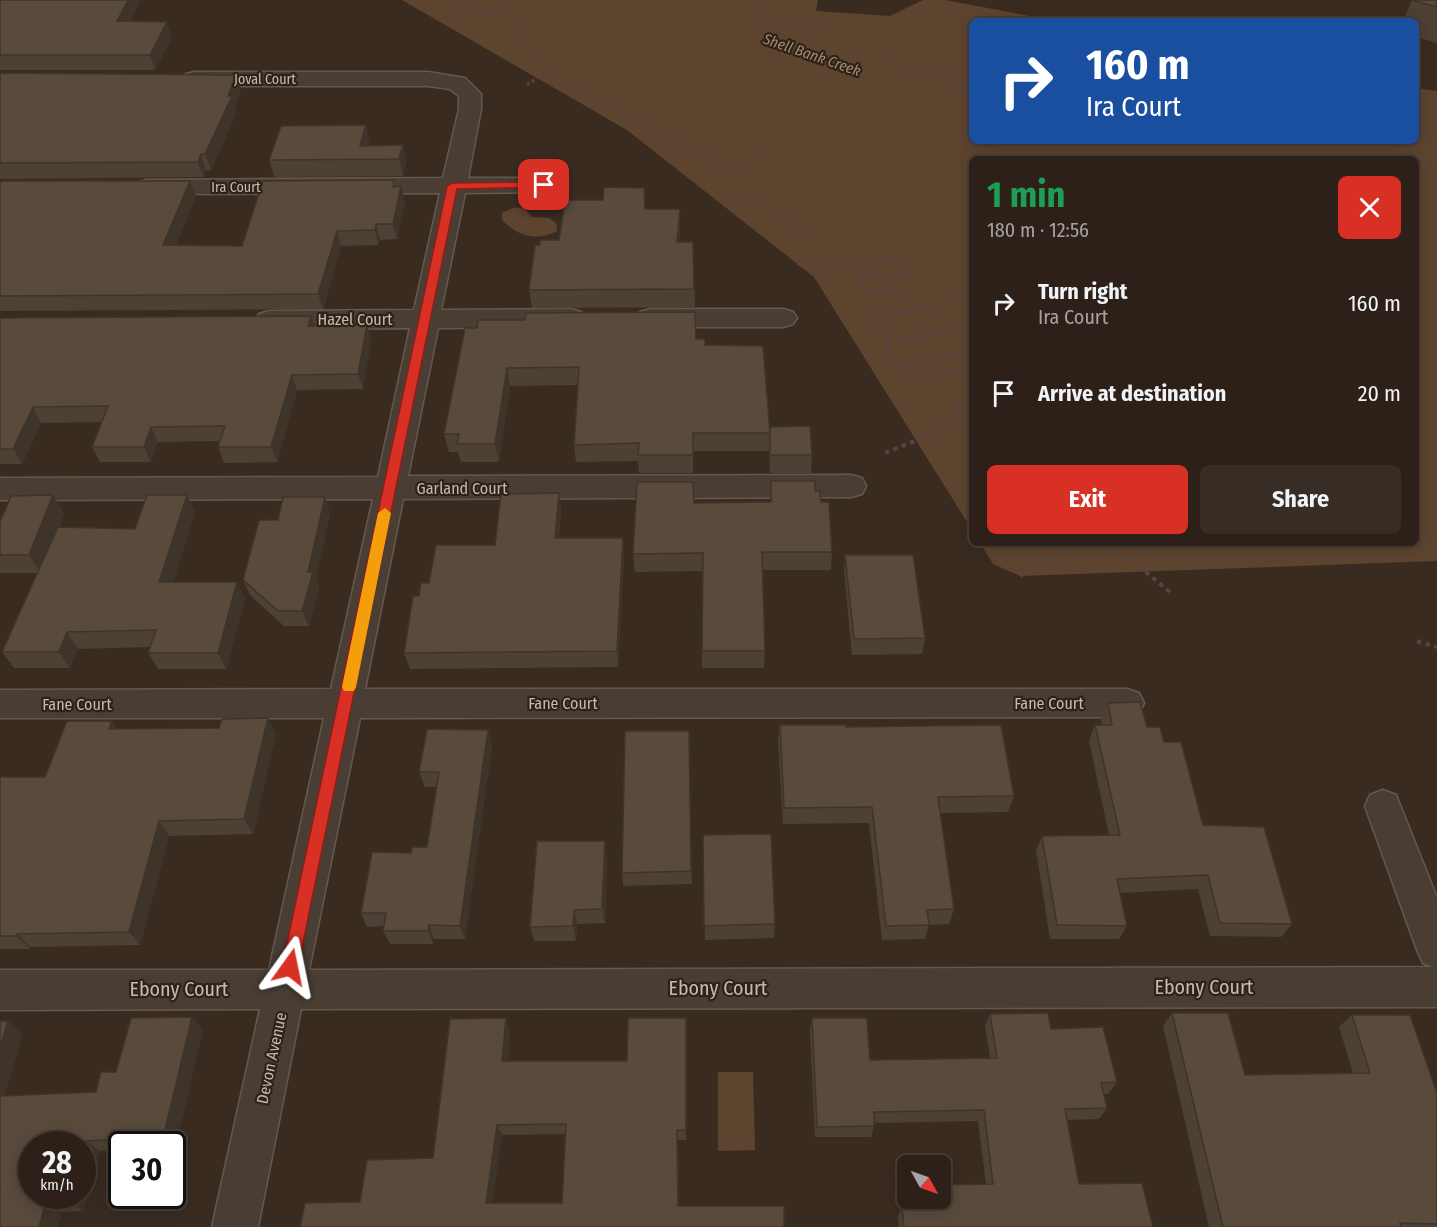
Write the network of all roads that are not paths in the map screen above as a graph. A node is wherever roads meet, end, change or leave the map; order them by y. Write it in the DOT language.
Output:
graph roads {
  1 [pos="178,79"];
  2 [pos="457,83"];
  3 [pos="544,185"];
  4 [pos="452,186"];
  5 [pos="118,188"];
  6 [pos="592,318"];
  7 [pos="628,318"];
  8 [pos="783,318"];
  9 [pos="426,319"];
  10 [pos="246,320"];
  11 [pos="851,486"];
  12 [pos="390,488"];
  13 [pos="0,489"];
  14 [pos="345,703"];
  15 [pos="1127,703"];
  16 [pos="0,704"];
  17 [pos="1383,806"];
  18 [pos="1437,950"];
  19 [pos="1437,987"];
  20 [pos="285,989"];
  21 [pos="0,990"];
  22 [pos="235,1227"];
  1 -- 2 [label="street, Joval Court"];
  2 -- 4 [label="street, Devon Avenue"];
  3 -- 4 [label="street, Ira Court"];
  4 -- 5 [label="street, Ira Court"];
  4 -- 9 [label="street, Devon Avenue"];
  6 -- 9 [label="street, Hazel Court"];
  7 -- 8 [label="street"];
  9 -- 10 [label="street, Hazel Court"];
  9 -- 12 [label="street, Devon Avenue"];
  11 -- 12 [label="street, Garland Court"];
  12 -- 13 [label="street, Garland Court"];
  12 -- 14 [label="street, Devon Avenue"];
  14 -- 15 [label="street, Fane Court"];
  14 -- 16 [label="street, Fane Court"];
  14 -- 20 [label="street, Devon Avenue"];
  17 -- 18 [label="street"];
  19 -- 20 [label="street, Ebony Court"];
  20 -- 21 [label="street, Ebony Court"];
  20 -- 22 [label="street, Devon Avenue"];
}
